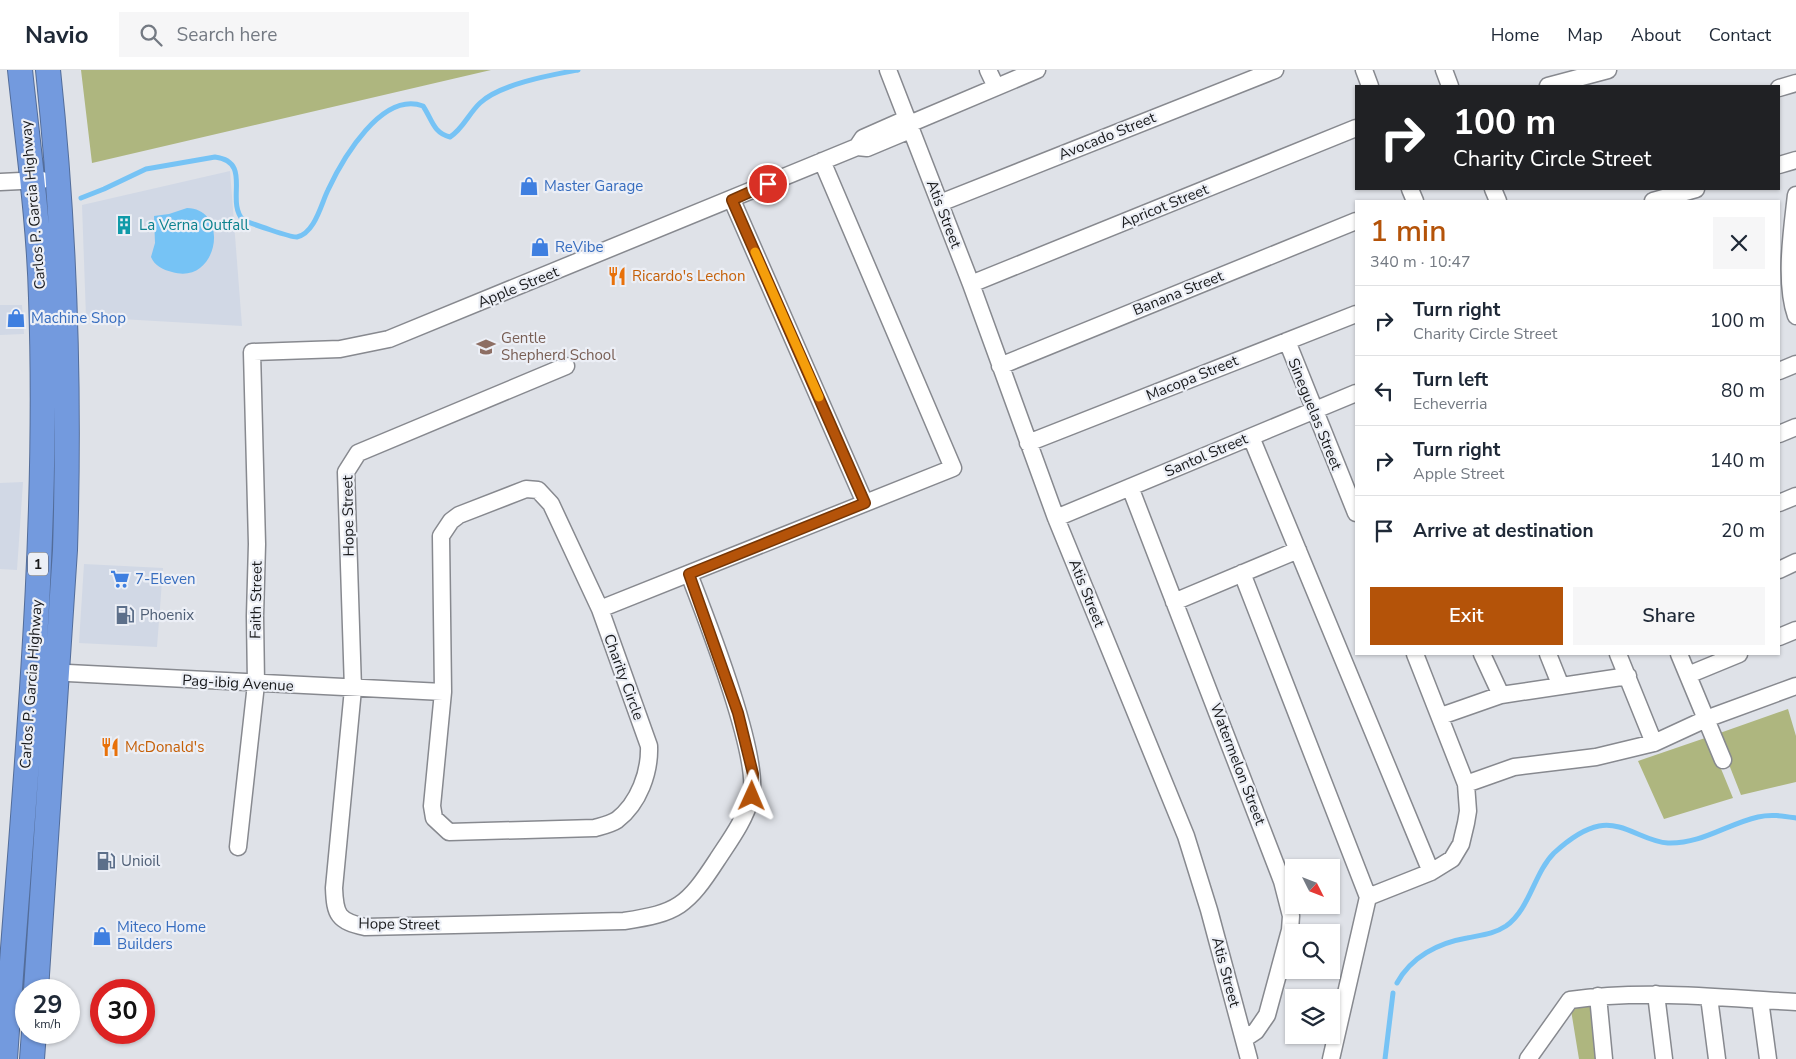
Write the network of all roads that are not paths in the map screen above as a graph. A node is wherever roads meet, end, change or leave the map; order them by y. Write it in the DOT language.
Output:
graph roads {
  1 [pos="20,70"];
  2 [pos="48,70"];
  3 [pos="888,70"];
  4 [pos="988,70"];
  5 [pos="1037,70"];
  6 [pos="1275,70"];
  7 [pos="1364,70"];
  8 [pos="1444,70"];
  9 [pos="1608,70"];
  10 [pos="1796,83"];
  11 [pos="1370,85"];
  12 [pos="1450,85"];
  13 [pos="1552,85"];
  14 [pos="996,86"];
  15 [pos="1780,88"];
  16 [pos="910,124"];
  17 [pos="1355,128"];
  18 [pos="1796,160"];
  19 [pos="822,161"];
  20 [pos="1780,165"];
  21 [pos="59,179"];
  22 [pos="33,180"];
  23 [pos="0,182"];
  24 [pos="1692,190"];
  25 [pos="1796,195"];
  26 [pos="732,200"];
  27 [pos="1657,200"];
  28 [pos="940,203"];
  29 [pos="1355,221"];
  30 [pos="1785,241"];
  31 [pos="1794,275"];
  32 [pos="971,284"];
  33 [pos="1789,308"];
  34 [pos="1355,314"];
  35 [pos="1287,341"];
  36 [pos="252,352"];
  37 [pos="1796,364"];
  38 [pos="566,366"];
  39 [pos="1000,366"];
  40 [pos="1780,371"];
  41 [pos="1355,393"];
  42 [pos="1313,410"];
  43 [pos="1796,427"];
  44 [pos="1780,434"];
  45 [pos="1251,437"];
  46 [pos="1028,443"];
  47 [pos="67,486"];
  48 [pos="42,487"];
  49 [pos="1130,487"];
  50 [pos="1796,496"];
  51 [pos="865,503"];
  52 [pos="1780,503"];
  53 [pos="1355,511"];
  54 [pos="1056,518"];
  55 [pos="1298,550"];
  56 [pos="1796,562"];
  57 [pos="1780,570"];
  58 [pos="1242,573"];
  59 [pos="689,574"];
  60 [pos="1174,602"];
  61 [pos="600,609"];
  62 [pos="1796,630"];
  63 [pos="1780,637"];
  64 [pos="1415,655"];
  65 [pos="1482,655"];
  66 [pos="1548,655"];
  67 [pos="1618,655"];
  68 [pos="1679,655"];
  69 [pos="1737,655"];
  70 [pos="33,672"];
  71 [pos="57,673"];
  72 [pos="1688,675"];
  73 [pos="1628,676"];
  74 [pos="256,684"];
  75 [pos="1560,684"];
  76 [pos="1796,687"];
  77 [pos="353,689"];
  78 [pos="443,692"];
  79 [pos="1501,694"];
  80 [pos="1441,716"];
  81 [pos="1706,719"];
  82 [pos="1654,743"];
  83 [pos="1722,760"];
  84 [pos="1466,784"];
  85 [pos="238,847"];
  86 [pos="17,872"];
  87 [pos="1431,872"];
  88 [pos="44,874"];
  89 [pos="1368,897"];
  90 [pos="37,979"];
  91 [pos="1656,994"];
  92 [pos="1598,996"];
  93 [pos="1709,997"];
  94 [pos="1760,1000"];
  95 [pos="1796,1002"];
  96 [pos="1244,1039"];
  97 [pos="33,1044"];
  98 [pos="4,1059"];
  99 [pos="32,1059"];
  100 [pos="1249,1059"];
  101 [pos="1331,1059"];
  102 [pos="1528,1059"];
  103 [pos="1604,1059"];
  104 [pos="1664,1059"];
  105 [pos="1717,1059"];
  106 [pos="1768,1059"];
  1 -- 22 [label="highway, Carlos P. Garcia Highway / 1"];
  2 -- 21 [label="highway, Carlos P. Garcia Highway / 1"];
  3 -- 16 [label="street, Atis Street"];
  4 -- 14 [label="street"];
  5 -- 14 [label="street, Apple Street"];
  6 -- 28 [label="street, Avocado Street"];
  7 -- 11 [label="street"];
  8 -- 12 [label="street"];
  9 -- 13 [label="street"];
  10 -- 15 [label="street"];
  14 -- 16 [label="street, Apple Street"];
  16 -- 19 [label="street, Apple Street"];
  16 -- 28 [label="street, Atis Street"];
  17 -- 32 [label="street, Apricot Street"];
  18 -- 20 [label="street"];
  19 -- 26 [label="street, Apple Street"];
  19 -- 51 [label="street"];
  21 -- 22 [label="street"];
  21 -- 47 [label="highway, Carlos P. Garcia Highway / 1"];
  22 -- 23 [label="street"];
  22 -- 48 [label="highway, Carlos P. Garcia Highway / 1"];
  24 -- 27 [label="street"];
  25 -- 30 [label="street"];
  26 -- 36 [label="street, Apple Street"];
  26 -- 51 [label="street"];
  28 -- 32 [label="street, Atis Street"];
  29 -- 39 [label="street, Banana Street"];
  30 -- 31 [label="street"];
  31 -- 33 [label="street"];
  32 -- 39 [label="street, Atis Street"];
  34 -- 35 [label="street, Macopa Street"];
  35 -- 42 [label="street, Sineguelas Street"];
  35 -- 46 [label="street, Macopa Street"];
  36 -- 74 [label="street, Faith Street"];
  37 -- 40 [label="street"];
  38 -- 77 [label="street, Hope Street"];
  39 -- 46 [label="street, Atis Street"];
  41 -- 42 [label="street, Santol Street"];
  42 -- 45 [label="street, Santol Street"];
  42 -- 53 [label="street, Sineguelas Street"];
  43 -- 44 [label="street"];
  45 -- 49 [label="street, Santol Street"];
  45 -- 55 [label="street"];
  46 -- 54 [label="street, Atis Street"];
  47 -- 48 [label="highway"];
  47 -- 71 [label="highway, Carlos P. Garcia Highway / 1"];
  48 -- 70 [label="highway, Carlos P. Garcia Highway / 1"];
  49 -- 54 [label="street, Santol Street"];
  49 -- 60 [label="street, Watermelon Street"];
  50 -- 52 [label="street"];
  51 -- 59 [label="street"];
  54 -- 96 [label="street, Atis Street"];
  55 -- 58 [label="street"];
  55 -- 87 [label="street"];
  56 -- 57 [label="street"];
  58 -- 60 [label="street"];
  58 -- 89 [label="street"];
  59 -- 61 [label="street"];
  59 -- 77 [label="street, Hope Street"];
  60 -- 96 [label="street, Watermelon Street"];
  61 -- 78 [label="street, Charity Circle"];
  61 -- 78 [label="street, Charity Circle"];
  62 -- 63 [label="street"];
  64 -- 80 [label="street"];
  65 -- 79 [label="street"];
  66 -- 75 [label="street"];
  67 -- 73 [label="street"];
  68 -- 72 [label="street"];
  69 -- 72 [label="street"];
  70 -- 71 [label="street, Pag-ibig Avenue"];
  70 -- 86 [label="highway, Carlos P. Garcia Highway / 1"];
  71 -- 74 [label="street, Pag-ibig Avenue"];
  71 -- 88 [label="highway, Carlos P. Garcia Highway / 1"];
  72 -- 81 [label="street"];
  73 -- 75 [label="street"];
  73 -- 82 [label="street"];
  74 -- 77 [label="street, Pag-ibig Avenue"];
  74 -- 85 [label="street, Faith Street"];
  75 -- 79 [label="street"];
  76 -- 81 [label="street"];
  77 -- 78 [label="street, Pag-ibig Avenue"];
  79 -- 80 [label="street"];
  80 -- 84 [label="street"];
  81 -- 82 [label="street"];
  81 -- 83 [label="street"];
  82 -- 84 [label="street"];
  84 -- 87 [label="street"];
  86 -- 88 [label="highway"];
  86 -- 98 [label="highway, Carlos P. Garcia Highway / 1"];
  87 -- 89 [label="street"];
  88 -- 90 [label="highway, Carlos P. Garcia Highway / 1"];
  89 -- 101 [label="street"];
  91 -- 92 [label="street"];
  91 -- 93 [label="street"];
  91 -- 104 [label="street"];
  92 -- 102 [label="street"];
  92 -- 103 [label="street"];
  93 -- 94 [label="street"];
  93 -- 105 [label="street"];
  94 -- 95 [label="street"];
  94 -- 106 [label="street"];
  96 -- 100 [label="street, Atis Street"];
  97 -- 99 [label="highway"];
}
